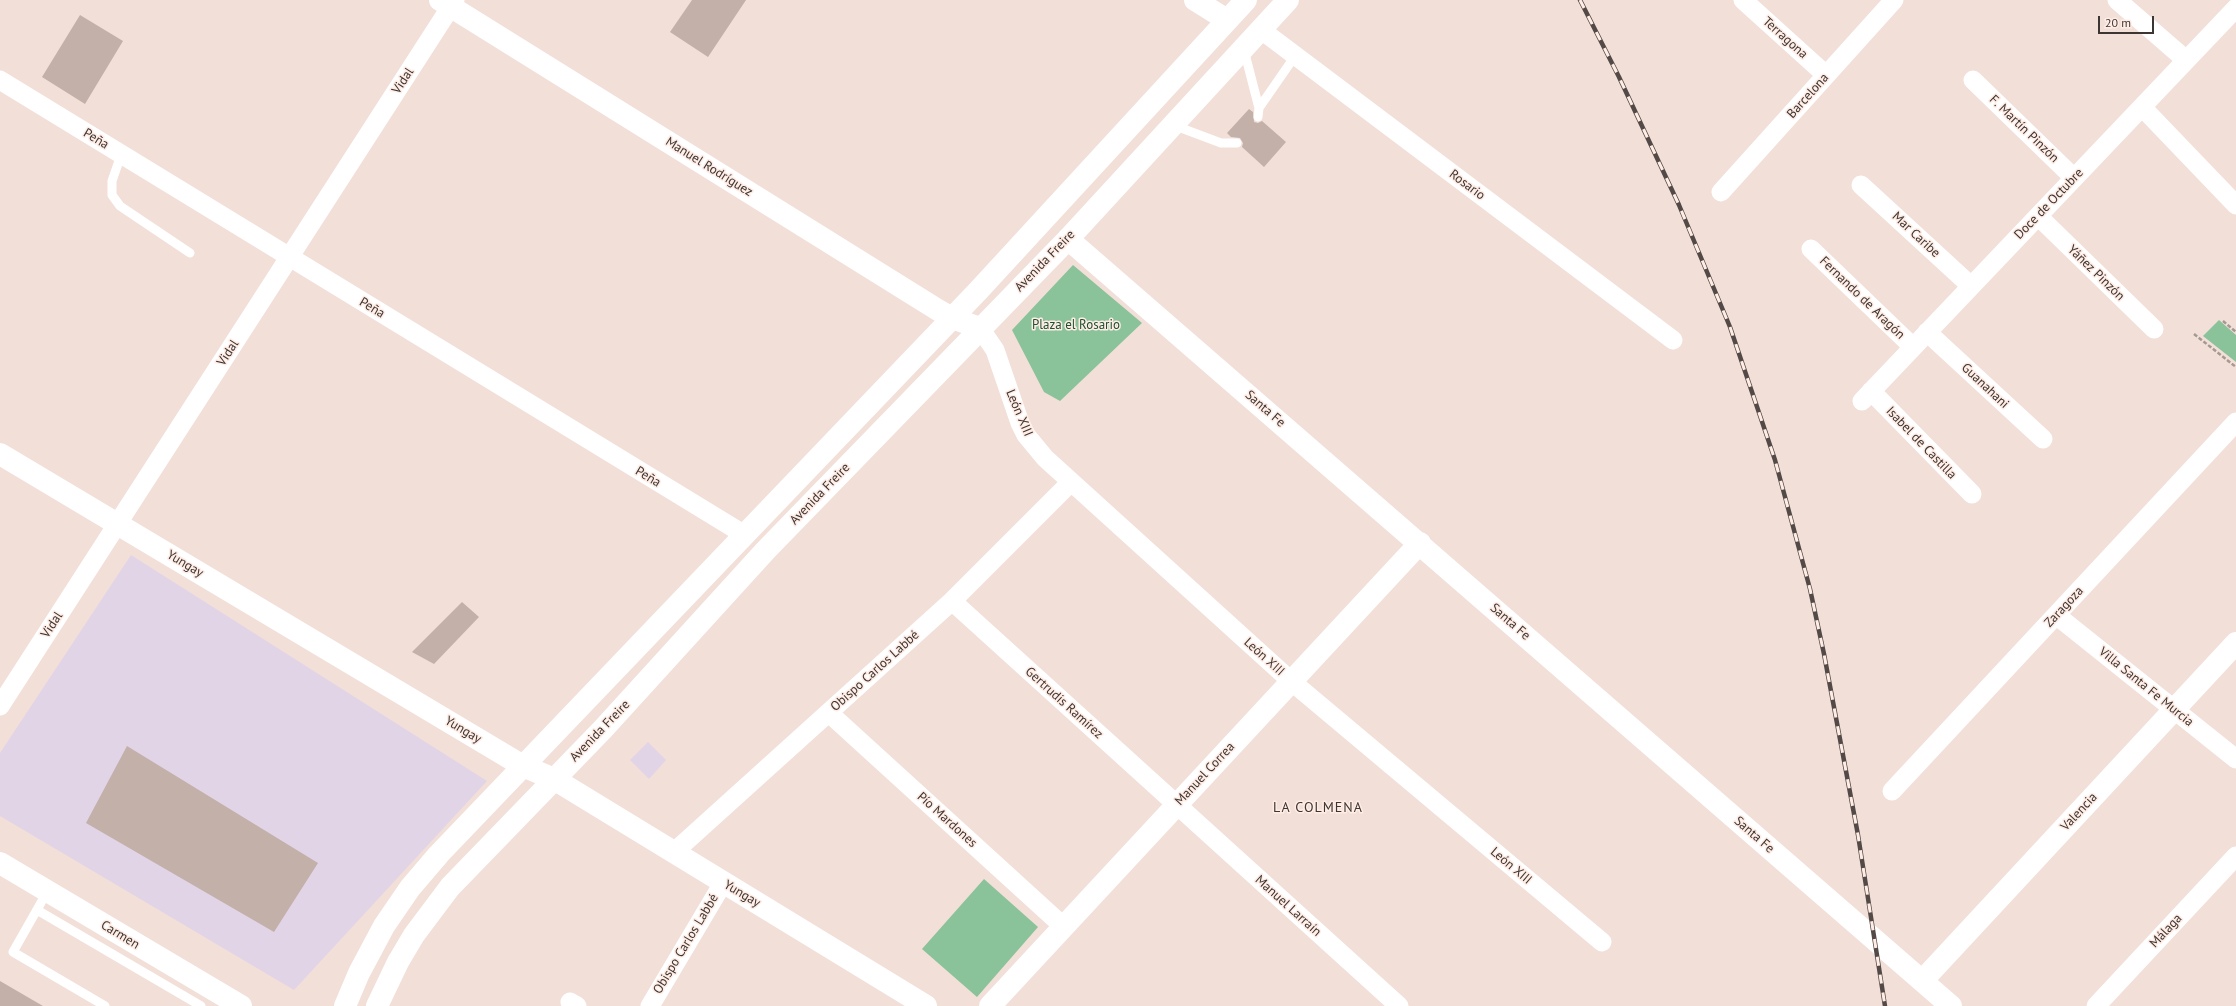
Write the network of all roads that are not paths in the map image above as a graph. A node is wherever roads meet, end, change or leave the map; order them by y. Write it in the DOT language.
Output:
graph roads {
  1 [pos="1195,0"];
  2 [pos="1246,0"];
  3 [pos="1288,0"];
  4 [pos="1743,0"];
  5 [pos="1894,0"];
  6 [pos="2117,0"];
  7 [pos="449,2"];
  8 [pos="2236,8"];
  9 [pos="1227,20"];
  10 [pos="1260,30"];
  11 [pos="1244,48"];
  12 [pos="1295,56"];
  13 [pos="2186,60"];
  14 [pos="1225,69"];
  15 [pos="1826,75"];
  16 [pos="0,80"];
  17 [pos="1973,80"];
  18 [pos="2142,107"];
  19 [pos="1171,125"];
  20 [pos="1237,143"];
  21 [pos="121,155"];
  22 [pos="2074,178"];
  23 [pos="1861,184"];
  24 [pos="1072,190"];
  25 [pos="1721,192"];
  26 [pos="2236,205"];
  27 [pos="2038,216"];
  28 [pos="1068,238"];
  29 [pos="1811,249"];
  30 [pos="190,253"];
  31 [pos="289,258"];
  32 [pos="1971,286"];
  33 [pos="952,318"];
  34 [pos="980,328"];
  35 [pos="2154,329"];
  36 [pos="1927,332"];
  37 [pos="1674,340"];
  38 [pos="1913,347"];
  39 [pos="1866,396"];
  40 [pos="2236,422"];
  41 [pos="2043,439"];
  42 [pos="0,454"];
  43 [pos="1071,482"];
  44 [pos="1972,494"];
  45 [pos="118,524"];
  46 [pos="745,535"];
  47 [pos="1420,543"];
  48 [pos="952,601"];
  49 [pos="2056,615"];
  50 [pos="2236,644"];
  51 [pos="1291,681"];
  52 [pos="0,706"];
  53 [pos="2175,710"];
  54 [pos="829,713"];
  55 [pos="2236,759"];
  56 [pos="523,766"];
  57 [pos="554,779"];
  58 [pos="1892,791"];
  59 [pos="1177,805"];
  60 [pos="673,853"];
  61 [pos="2236,856"];
  62 [pos="0,863"];
  63 [pos="723,883"];
  64 [pos="42,901"];
  65 [pos="1064,927"];
  66 [pos="1602,942"];
  67 [pos="1922,981"];
  68 [pos="105,1006"];
  69 [pos="201,1006"];
  70 [pos="241,1006"];
  71 [pos="345,1006"];
  72 [pos="377,1006"];
  73 [pos="650,1006"];
  74 [pos="926,1006"];
  75 [pos="990,1006"];
  76 [pos="1399,1006"];
  77 [pos="1951,1006"];
  78 [pos="2096,1006"];
  1 -- 9 [label="street"];
  2 -- 9 [label="street, Avenida Freire"];
  3 -- 10 [label="street, Avenida Freire"];
  4 -- 15 [label="street, Terragona"];
  5 -- 15 [label="street, Barcelona"];
  6 -- 13 [label="street"];
  7 -- 31 [label="street, Vidal"];
  7 -- 33 [label="street, Manuel Rodríguez"];
  8 -- 13 [label="street, Doce de Octubre"];
  9 -- 14 [label="street"];
  9 -- 24 [label="street, Avenida Freire"];
  10 -- 11 [label="street, Avenida Freire"];
  10 -- 12 [label="street, Rosario"];
  11 -- 12 [label="lane"];
  11 -- 14 [label="street, Avenida Freire"];
  12 -- 37 [label="street, Rosario"];
  13 -- 18 [label="street, Doce de Octubre"];
  14 -- 19 [label="street, Avenida Freire"];
  15 -- 25 [label="street, Barcelona"];
  16 -- 21 [label="street, Peña"];
  17 -- 22 [label="street, F. Martín Pinzón"];
  18 -- 22 [label="street, Doce de Octubre"];
  18 -- 26 [label="street"];
  19 -- 20 [label="lane"];
  19 -- 28 [label="street, Avenida Freire"];
  21 -- 30 [label="lane"];
  21 -- 31 [label="street, Peña"];
  22 -- 27 [label="street, Doce de Octubre"];
  23 -- 32 [label="street, Mar Caribe"];
  24 -- 28 [label="street"];
  24 -- 33 [label="street, Avenida Freire"];
  27 -- 32 [label="street, Doce de Octubre"];
  27 -- 35 [label="street, Yáñez Pinzón"];
  28 -- 34 [label="street, Avenida Freire"];
  28 -- 47 [label="street, Santa Fe"];
  29 -- 38 [label="street, Fernando de Aragón"];
  31 -- 45 [label="street, Vidal"];
  31 -- 46 [label="street, Peña"];
  32 -- 36 [label="street, Doce de Octubre"];
  33 -- 34 [label="street, Manuel Rodríguez"];
  33 -- 46 [label="street, Avenida Freire"];
  34 -- 43 [label="street, León XIII"];
  34 -- 57 [label="street, Avenida Freire"];
  36 -- 38 [label="street, Doce de Octubre"];
  36 -- 41 [label="street, Guanahani"];
  38 -- 39 [label="street, Doce de Octubre"];
  39 -- 44 [label="street, Isabel de Castilla"];
  40 -- 49 [label="street, Zaragoza"];
  42 -- 45 [label="street, Yungay"];
  43 -- 48 [label="street, Obispo Carlos Labbé"];
  43 -- 51 [label="street, León XIII"];
  45 -- 52 [label="street, Vidal"];
  45 -- 56 [label="street, Yungay"];
  46 -- 56 [label="street, Avenida Freire"];
  47 -- 51 [label="street, Manuel Correa"];
  47 -- 67 [label="street, Santa Fe"];
  48 -- 54 [label="street, Obispo Carlos Labbé"];
  48 -- 59 [label="street, Gertrudis Ramírez"];
  49 -- 53 [label="street, Villa Santa Fe Murcia"];
  49 -- 58 [label="street, Zaragoza"];
  50 -- 53 [label="street, Valencia"];
  51 -- 59 [label="street, Manuel Correa"];
  51 -- 66 [label="street, León XIII"];
  53 -- 55 [label="street, Villa Santa Fe Murcia"];
  53 -- 67 [label="street, Valencia"];
  54 -- 60 [label="street, Obispo Carlos Labbé"];
  54 -- 65 [label="street, Pío Mardones"];
  56 -- 57 [label="street, Yungay"];
  56 -- 71 [label="street, Avenida Freire"];
  57 -- 60 [label="street, Yungay"];
  57 -- 72 [label="street, Avenida Freire"];
  59 -- 65 [label="street, Manuel Correa"];
  59 -- 76 [label="street, Manuel Larraín"];
  60 -- 63 [label="street, Yungay"];
  61 -- 78 [label="street, Málaga"];
  62 -- 64 [label="street, Carmen"];
  63 -- 73 [label="street, Obispo Carlos Labbé"];
  63 -- 74 [label="street, Yungay"];
  64 -- 68 [label="lane"];
  64 -- 69 [label="lane"];
  64 -- 70 [label="street, Carmen"];
  65 -- 75 [label="street, Manuel Correa"];
  67 -- 77 [label="street, Santa Fe"];
}
